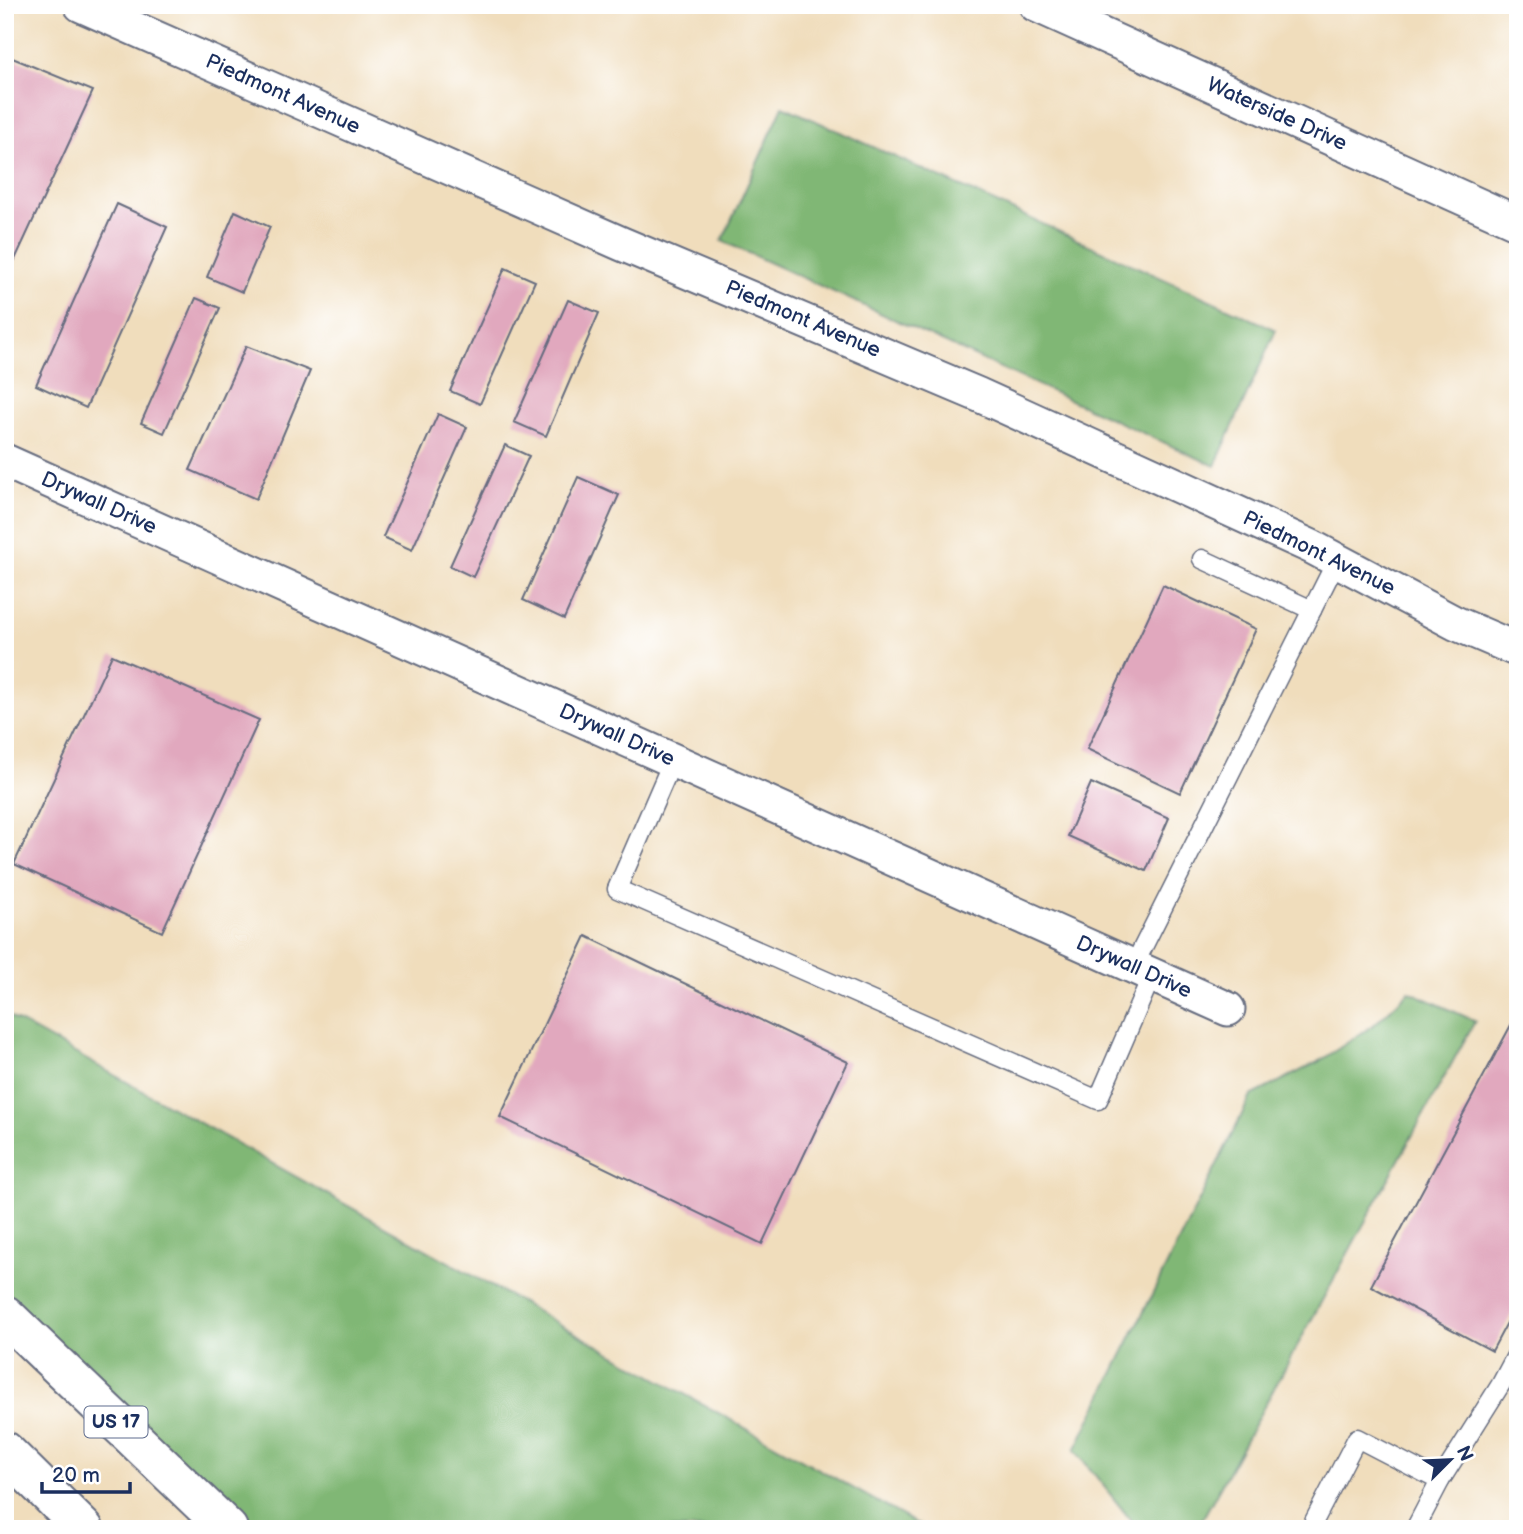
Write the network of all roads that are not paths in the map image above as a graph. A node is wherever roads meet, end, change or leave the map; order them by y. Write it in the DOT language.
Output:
graph roads {
  1 [pos="81,5"];
  2 [pos="1036,5"];
  3 [pos="1518,223"];
  4 [pos="5,461"];
  5 [pos="1202,559"];
  6 [pos="1337,560"];
  7 [pos="1312,610"];
  8 [pos="1518,649"];
  9 [pos="673,760"];
  10 [pos="1143,971"];
  11 [pos="1228,1009"];
  12 [pos="5,1315"];
  13 [pos="1518,1352"];
  14 [pos="5,1451"];
  15 [pos="1440,1481"];
  16 [pos="84,1529"];
  17 [pos="228,1529"];
  18 [pos="1310,1529"];
  19 [pos="1415,1529"];
  1 -- 6 [label="street, Piedmont Avenue"];
  2 -- 3 [label="street, Waterside Drive"];
  4 -- 9 [label="street, Drywall Drive"];
  5 -- 7 [label="lane"];
  6 -- 7 [label="lane"];
  6 -- 8 [label="street, Piedmont Avenue"];
  7 -- 10 [label="lane"];
  9 -- 10 [label="street, Drywall Drive"];
  9 -- 10 [label="lane"];
  10 -- 11 [label="street, Drywall Drive"];
  12 -- 17 [label="highway, US 17"];
  13 -- 15 [label="lane"];
  14 -- 16 [label="highway"];
  15 -- 18 [label="lane"];
  15 -- 19 [label="lane"];
}
